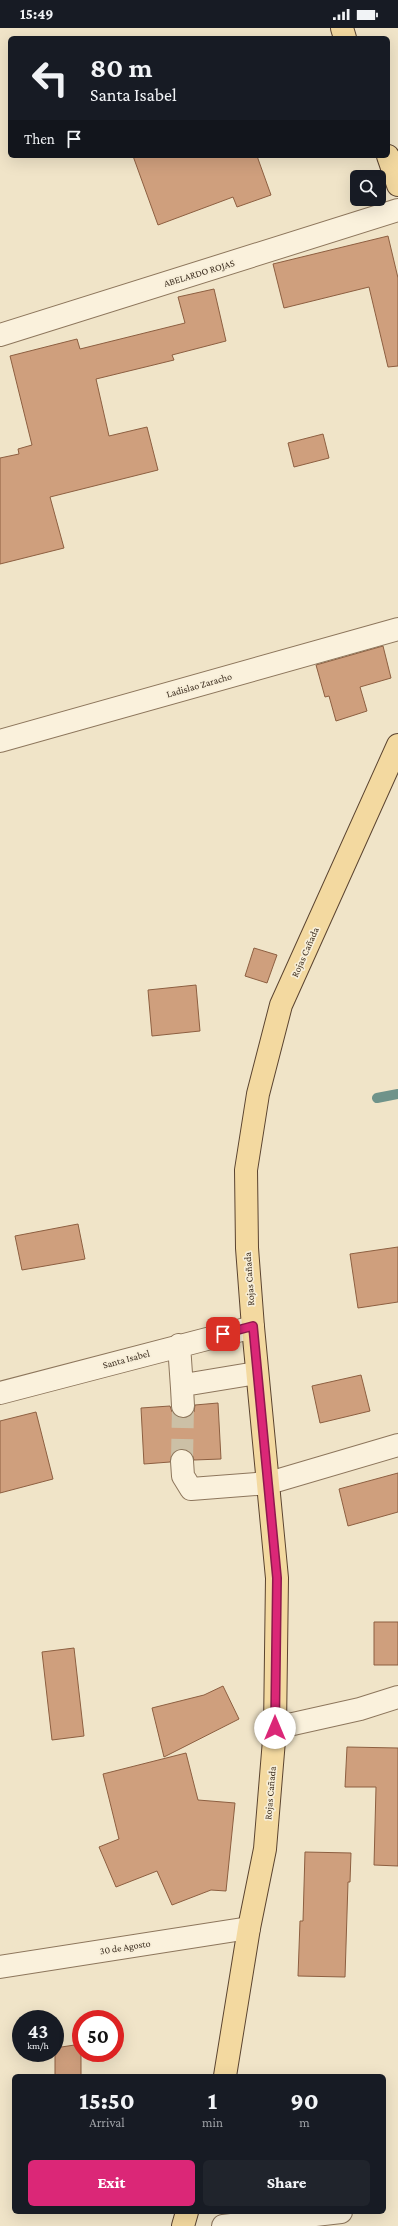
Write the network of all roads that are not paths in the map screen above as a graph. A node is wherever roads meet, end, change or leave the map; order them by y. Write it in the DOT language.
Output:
graph roads {
  1 [pos="389,158"];
  2 [pos="398,185"];
  3 [pos="398,210"];
  4 [pos="0,335"];
  5 [pos="398,629"];
  6 [pos="0,741"];
  7 [pos="398,745"];
  8 [pos="253,1326"];
  9 [pos="179,1345"];
  10 [pos="256,1373"];
  11 [pos="0,1393"];
  12 [pos="398,1445"];
  13 [pos="182,1461"];
  14 [pos="269,1483"];
  15 [pos="398,1697"];
  16 [pos="275,1728"];
  17 [pos="249,1928"];
  18 [pos="0,1967"];
  19 [pos="225,2074"];
  20 [pos="186,2214"];
  21 [pos="324,2214"];
  22 [pos="183,2226"];
  23 [pos="223,2226"];
  1 -- 2 [label="main road"];
  3 -- 4 [label="street, ABELARDO ROJAS"];
  5 -- 6 [label="street, Ladislao Zaracho"];
  7 -- 8 [label="main road, Rojas Cañada"];
  8 -- 9 [label="street, Santa Isabel"];
  8 -- 10 [label="main road, Rojas Cañada"];
  9 -- 10 [label="street"];
  9 -- 11 [label="street, Santa Isabel"];
  10 -- 14 [label="main road, Rojas Cañada"];
  12 -- 14 [label="street"];
  13 -- 14 [label="street"];
  14 -- 16 [label="main road, Rojas Cañada"];
  15 -- 16 [label="street"];
  16 -- 17 [label="main road, Rojas Cañada"];
  17 -- 18 [label="street, 30 de Agosto"];
  17 -- 19 [label="main road, Rojas Cañada"];
  20 -- 22 [label="main road"];
  21 -- 23 [label="street"];
}
